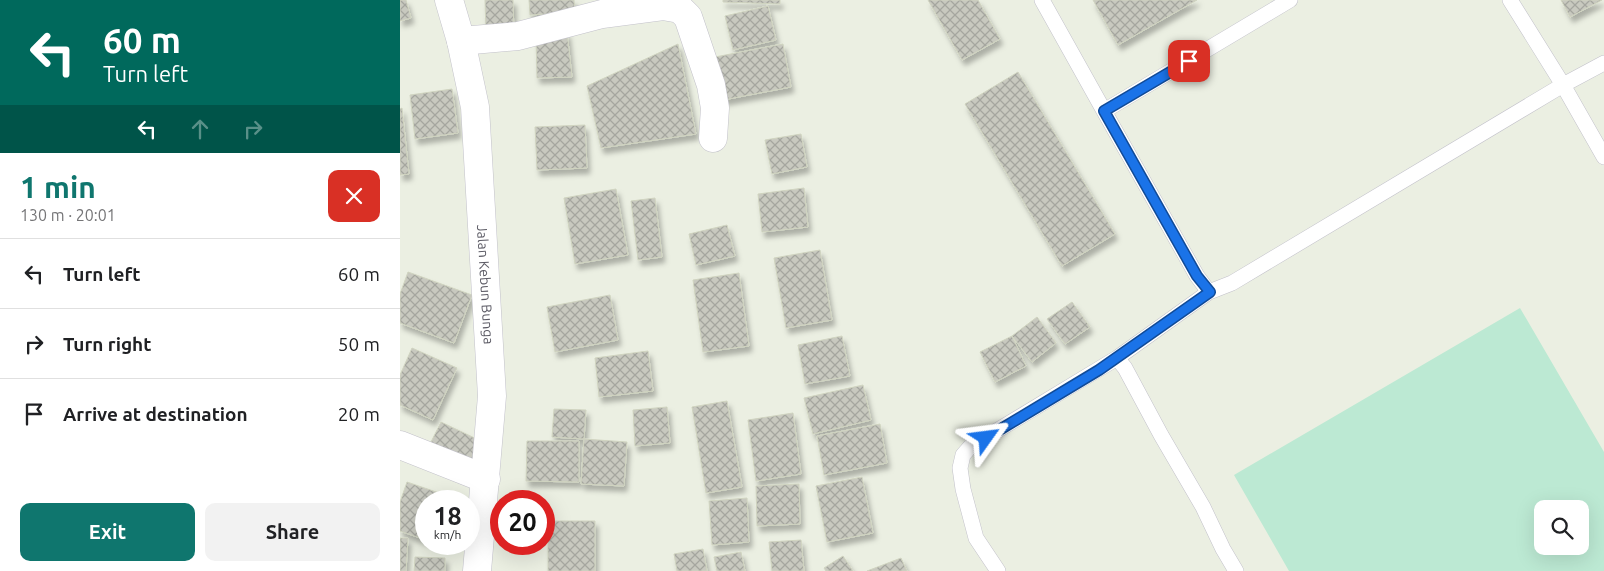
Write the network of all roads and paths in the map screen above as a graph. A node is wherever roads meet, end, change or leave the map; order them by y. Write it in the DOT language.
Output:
graph roads {
  1 [pos="449,0"];
  2 [pos="1042,0"];
  3 [pos="1290,0"];
  4 [pos="1510,0"];
  5 [pos="461,41"];
  6 [pos="1604,63"];
  7 [pos="1563,85"];
  8 [pos="1104,111"];
  9 [pos="713,138"];
  10 [pos="1604,156"];
  11 [pos="1210,292"];
  12 [pos="1117,358"];
  13 [pos="400,445"];
  14 [pos="486,479"];
  15 [pos="478,571"];
  16 [pos="998,571"];
  17 [pos="1236,571"];
  1 -- 5 [label="street, Jalan Kebun Bunga"];
  2 -- 8 [label="lane"];
  3 -- 8 [label="lane"];
  4 -- 7 [label="lane"];
  5 -- 9 [label="street"];
  5 -- 14 [label="street, Jalan Kebun Bunga"];
  6 -- 7 [label="lane"];
  7 -- 10 [label="lane"];
  7 -- 11 [label="lane"];
  8 -- 11 [label="lane"];
  11 -- 12 [label="lane"];
  12 -- 16 [label="lane"];
  12 -- 17 [label="lane"];
  13 -- 14 [label="street"];
  14 -- 15 [label="street, Jalan Kebun Bunga"];
}
